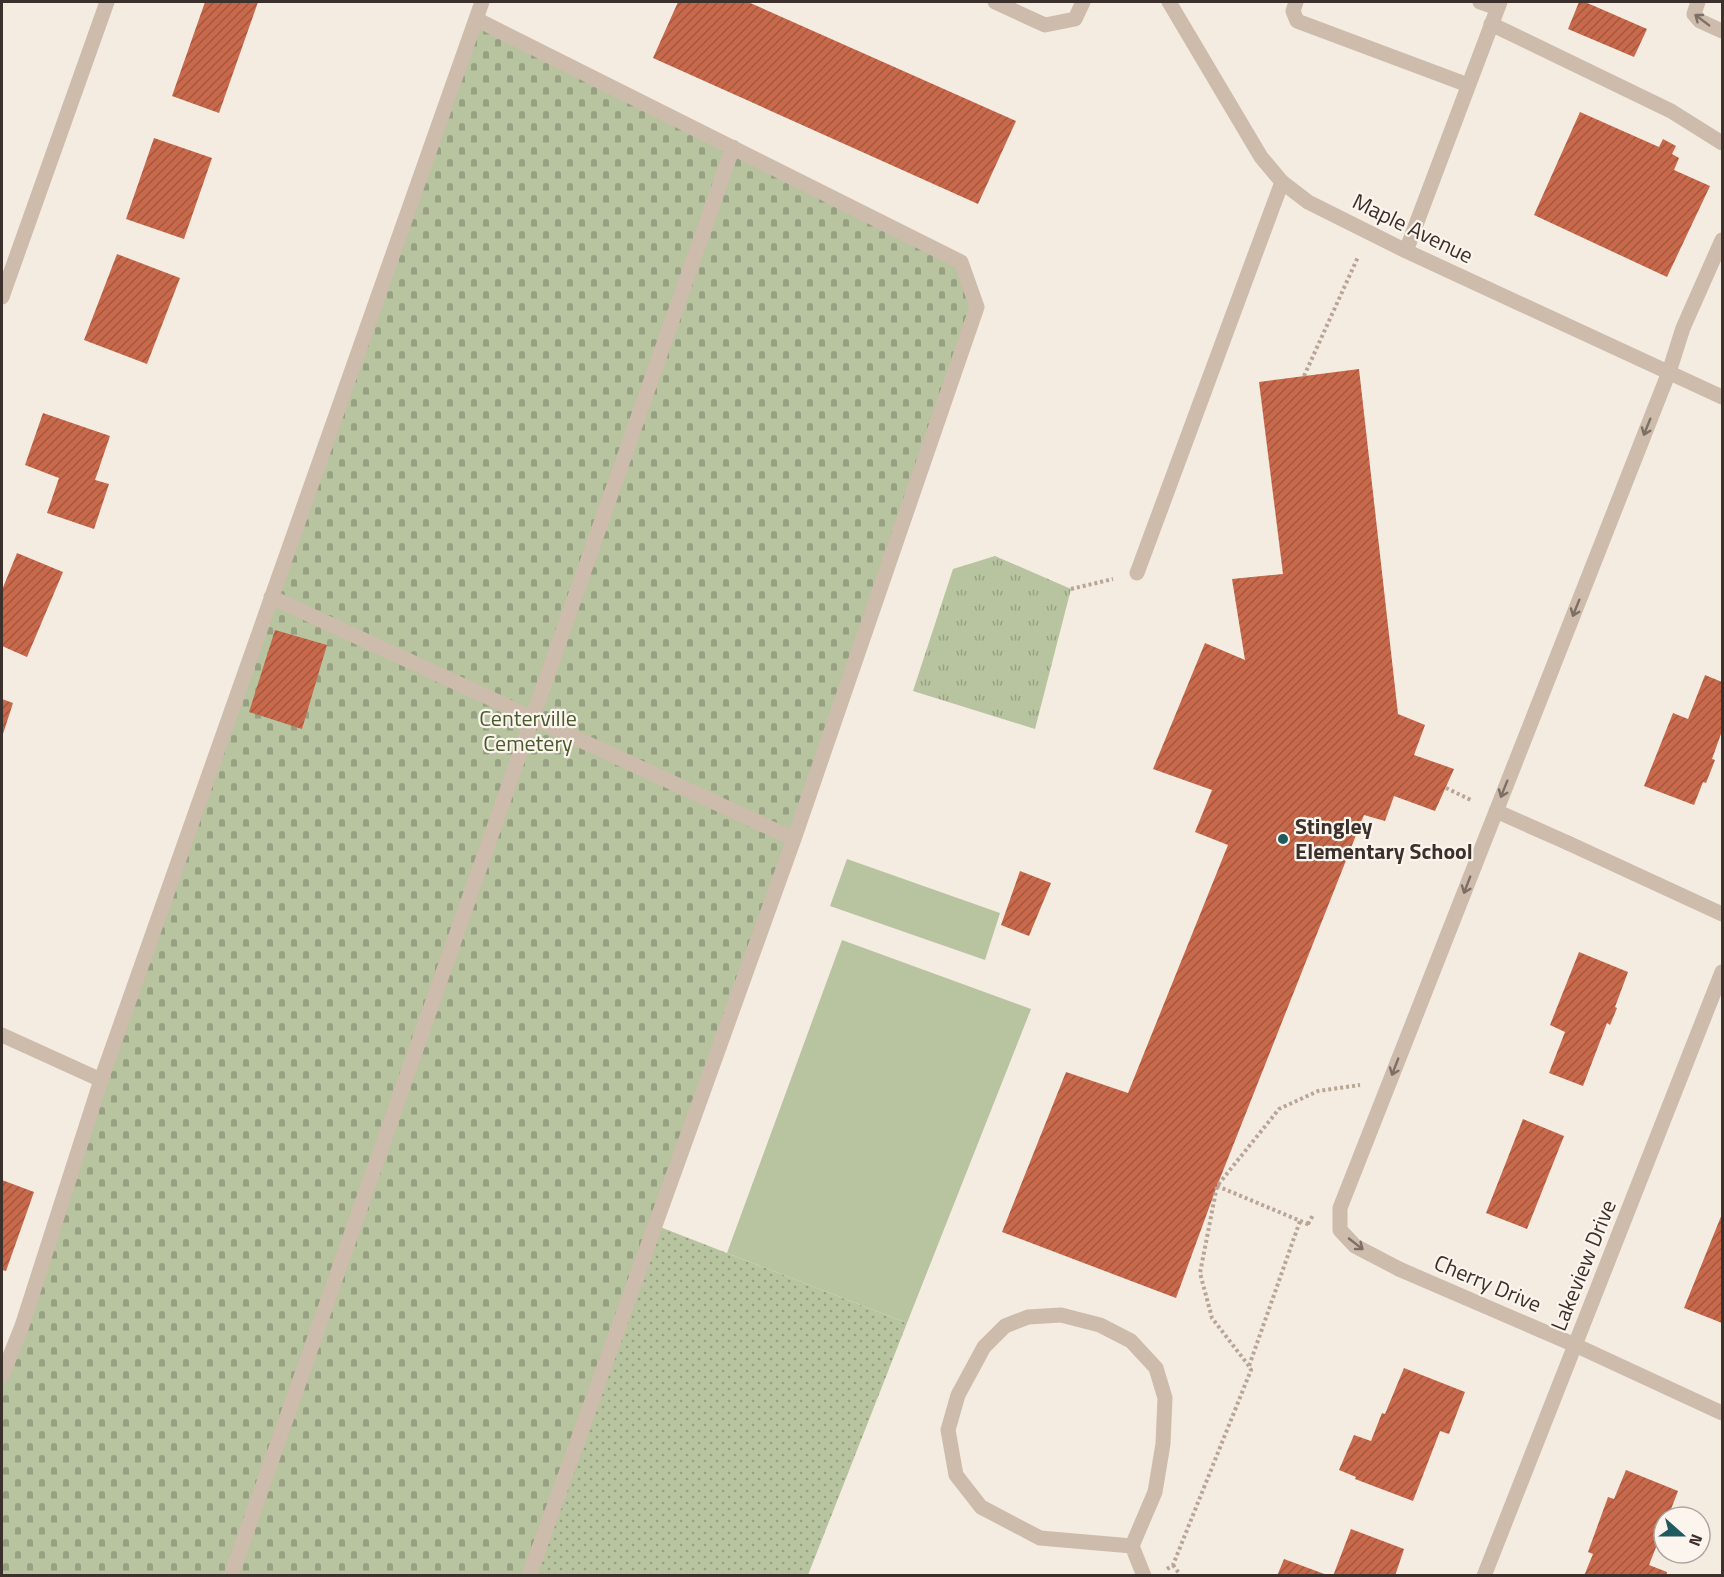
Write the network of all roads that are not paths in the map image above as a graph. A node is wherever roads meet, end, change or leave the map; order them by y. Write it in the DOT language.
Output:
graph roads {
  1 [pos="107,2"];
  2 [pos="482,2"];
  3 [pos="995,2"];
  4 [pos="1083,2"];
  5 [pos="1169,2"];
  6 [pos="1296,2"];
  7 [pos="1480,2"];
  8 [pos="1698,2"];
  9 [pos="1498,5"];
  10 [pos="476,19"];
  11 [pos="1491,24"];
  12 [pos="1722,31"];
  13 [pos="1468,85"];
  14 [pos="1722,143"];
  15 [pos="733,147"];
  16 [pos="1282,182"];
  17 [pos="1722,240"];
  18 [pos="1406,251"];
  19 [pos="2,297"];
  20 [pos="1669,372"];
  21 [pos="1722,397"];
  22 [pos="1137,573"];
  23 [pos="272,597"];
  24 [pos="533,718"];
  25 [pos="1496,811"];
  26 [pos="794,839"];
  27 [pos="1722,914"];
  28 [pos="1722,972"];
  29 [pos="2,1035"];
  30 [pos="101,1080"];
  31 [pos="1575,1345"];
  32 [pos="2,1376"];
  33 [pos="1722,1413"];
  34 [pos="1132,1546"];
  35 [pos="231,1575"];
  36 [pos="529,1575"];
  37 [pos="1144,1575"];
  38 [pos="1484,1575"];
  1 -- 19 [label="street"];
  2 -- 10 [label="street"];
  3 -- 4 [label="street"];
  5 -- 16 [label="street, Maple Avenue"];
  6 -- 13 [label="street"];
  7 -- 9 [label="street"];
  12 -- 8 [label="street, one-way"];
  9 -- 11 [label="street"];
  10 -- 15 [label="street"];
  10 -- 23 [label="street"];
  11 -- 13 [label="street"];
  11 -- 14 [label="street"];
  13 -- 18 [label="street"];
  15 -- 24 [label="street"];
  15 -- 26 [label="street"];
  16 -- 18 [label="street, Maple Avenue"];
  16 -- 22 [label="street"];
  17 -- 20 [label="street"];
  18 -- 20 [label="street, Maple Avenue"];
  20 -- 21 [label="street, Maple Avenue"];
  20 -- 25 [label="street, one-way"];
  23 -- 24 [label="street"];
  23 -- 30 [label="street"];
  24 -- 26 [label="street"];
  24 -- 35 [label="street"];
  25 -- 27 [label="street"];
  25 -- 31 [label="street, Cherry Drive, one-way"];
  26 -- 36 [label="street"];
  28 -- 31 [label="street, Lakeview Drive"];
  29 -- 30 [label="street"];
  30 -- 32 [label="street"];
  31 -- 33 [label="street, Cherry Drive"];
  31 -- 38 [label="street, Lakeview Drive"];
  34 -- 34 [label="street"];
  34 -- 37 [label="street"];
}
